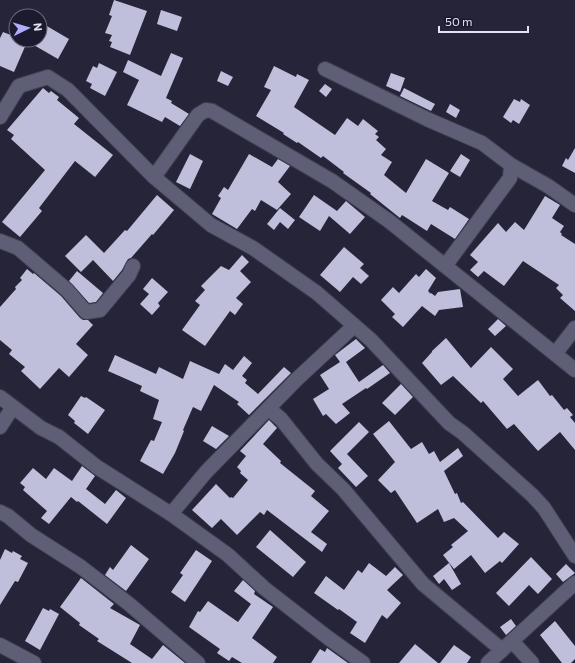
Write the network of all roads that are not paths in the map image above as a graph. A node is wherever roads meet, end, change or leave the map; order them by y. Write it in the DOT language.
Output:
graph roads {
  1 [pos="326,69"];
  2 [pos="0,117"];
  3 [pos="511,165"];
  4 [pos="154,176"];
  5 [pos="575,205"];
  6 [pos="0,241"];
  7 [pos="133,266"];
  8 [pos="445,266"];
  9 [pos="354,326"];
  10 [pos="575,328"];
  11 [pos="554,354"];
  12 [pos="575,370"];
  13 [pos="0,397"];
  14 [pos="13,407"];
  15 [pos="269,408"];
  16 [pos="0,427"];
  17 [pos="0,512"];
  18 [pos="171,514"];
  19 [pos="575,556"];
  20 [pos="575,583"];
  21 [pos="0,645"];
  22 [pos="507,645"];
  23 [pos="34,663"];
  24 [pos="198,663"];
  25 [pos="363,663"];
  26 [pos="488,663"];
  27 [pos="532,663"];
  1 -- 3 [label="street"];
  2 -- 4 [label="street"];
  3 -- 5 [label="street"];
  3 -- 8 [label="street"];
  4 -- 8 [label="street"];
  4 -- 9 [label="street"];
  6 -- 7 [label="street"];
  8 -- 11 [label="street"];
  9 -- 15 [label="street"];
  9 -- 19 [label="street"];
  10 -- 11 [label="street"];
  11 -- 12 [label="street"];
  13 -- 14 [label="street"];
  14 -- 16 [label="street"];
  14 -- 18 [label="street"];
  15 -- 18 [label="street"];
  15 -- 22 [label="street"];
  17 -- 24 [label="street"];
  18 -- 25 [label="street"];
  20 -- 22 [label="street"];
  21 -- 23 [label="street"];
  22 -- 26 [label="street"];
  22 -- 27 [label="street"];
}
